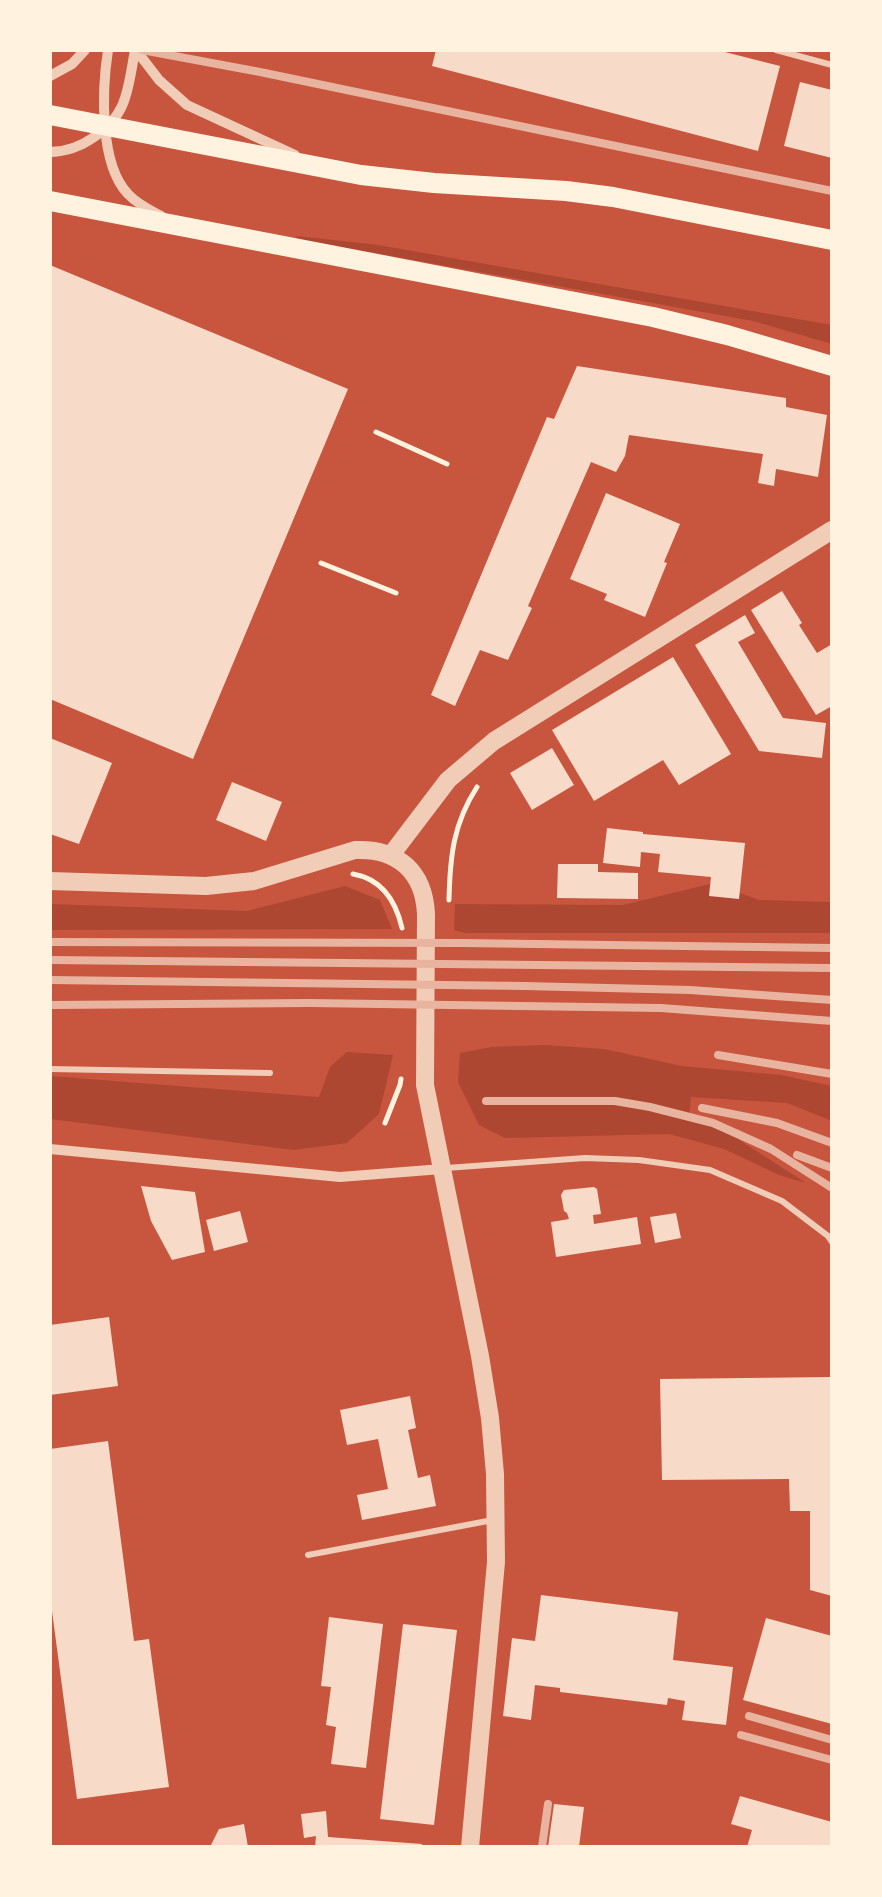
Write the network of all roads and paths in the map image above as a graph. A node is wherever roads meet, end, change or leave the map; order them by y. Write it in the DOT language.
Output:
graph roads {
  1 [pos="85,50"];
  2 [pos="108,50"];
  3 [pos="135,50"];
  4 [pos="776,50"];
  5 [pos="832,65"];
  6 [pos="50,76"];
  7 [pos="50,115"];
  8 [pos="106,126"];
  9 [pos="52,152"];
  10 [pos="325,168"];
  11 [pos="50,201"];
  12 [pos="184,228"];
  13 [pos="832,240"];
  14 [pos="832,366"];
  15 [pos="376,432"];
  16 [pos="448,464"];
  17 [pos="832,530"];
  18 [pos="320,562"];
  19 [pos="396,593"];
  20 [pos="485,776"];
  21 [pos="391,855"];
  22 [pos="343,872"];
  23 [pos="50,881"];
  24 [pos="449,899"];
  25 [pos="403,930"];
  26 [pos="50,1069"];
  27 [pos="401,1071"];
  28 [pos="270,1073"];
  29 [pos="384,1123"];
  30 [pos="50,1148"];
  31 [pos="442,1169"];
  32 [pos="832,1242"];
  33 [pos="497,1520"];
  34 [pos="308,1555"];
  35 [pos="470,1847"];
  1 -- 6 [label="street"];
  2 -- 8 [label="street"];
  3 -- 8 [label="street"];
  3 -- 10 [label="street"];
  4 -- 5 [label="lane"];
  7 -- 8 [label="main road"];
  8 -- 9 [label="street"];
  8 -- 10 [label="main road"];
  8 -- 12 [label="street"];
  10 -- 13 [label="main road"];
  11 -- 12 [label="main road"];
  12 -- 14 [label="main road"];
  15 -- 16 [label="path"];
  17 -- 21 [label="street"];
  18 -- 19 [label="path"];
  20 -- 24 [label="path"];
  21 -- 23 [label="street"];
  21 -- 31 [label="street"];
  22 -- 25 [label="path"];
  26 -- 28 [label="lane"];
  27 -- 29 [label="path"];
  30 -- 31 [label="street"];
  31 -- 32 [label="lane"];
  31 -- 33 [label="street"];
  33 -- 34 [label="lane"];
  33 -- 35 [label="street"];
}
